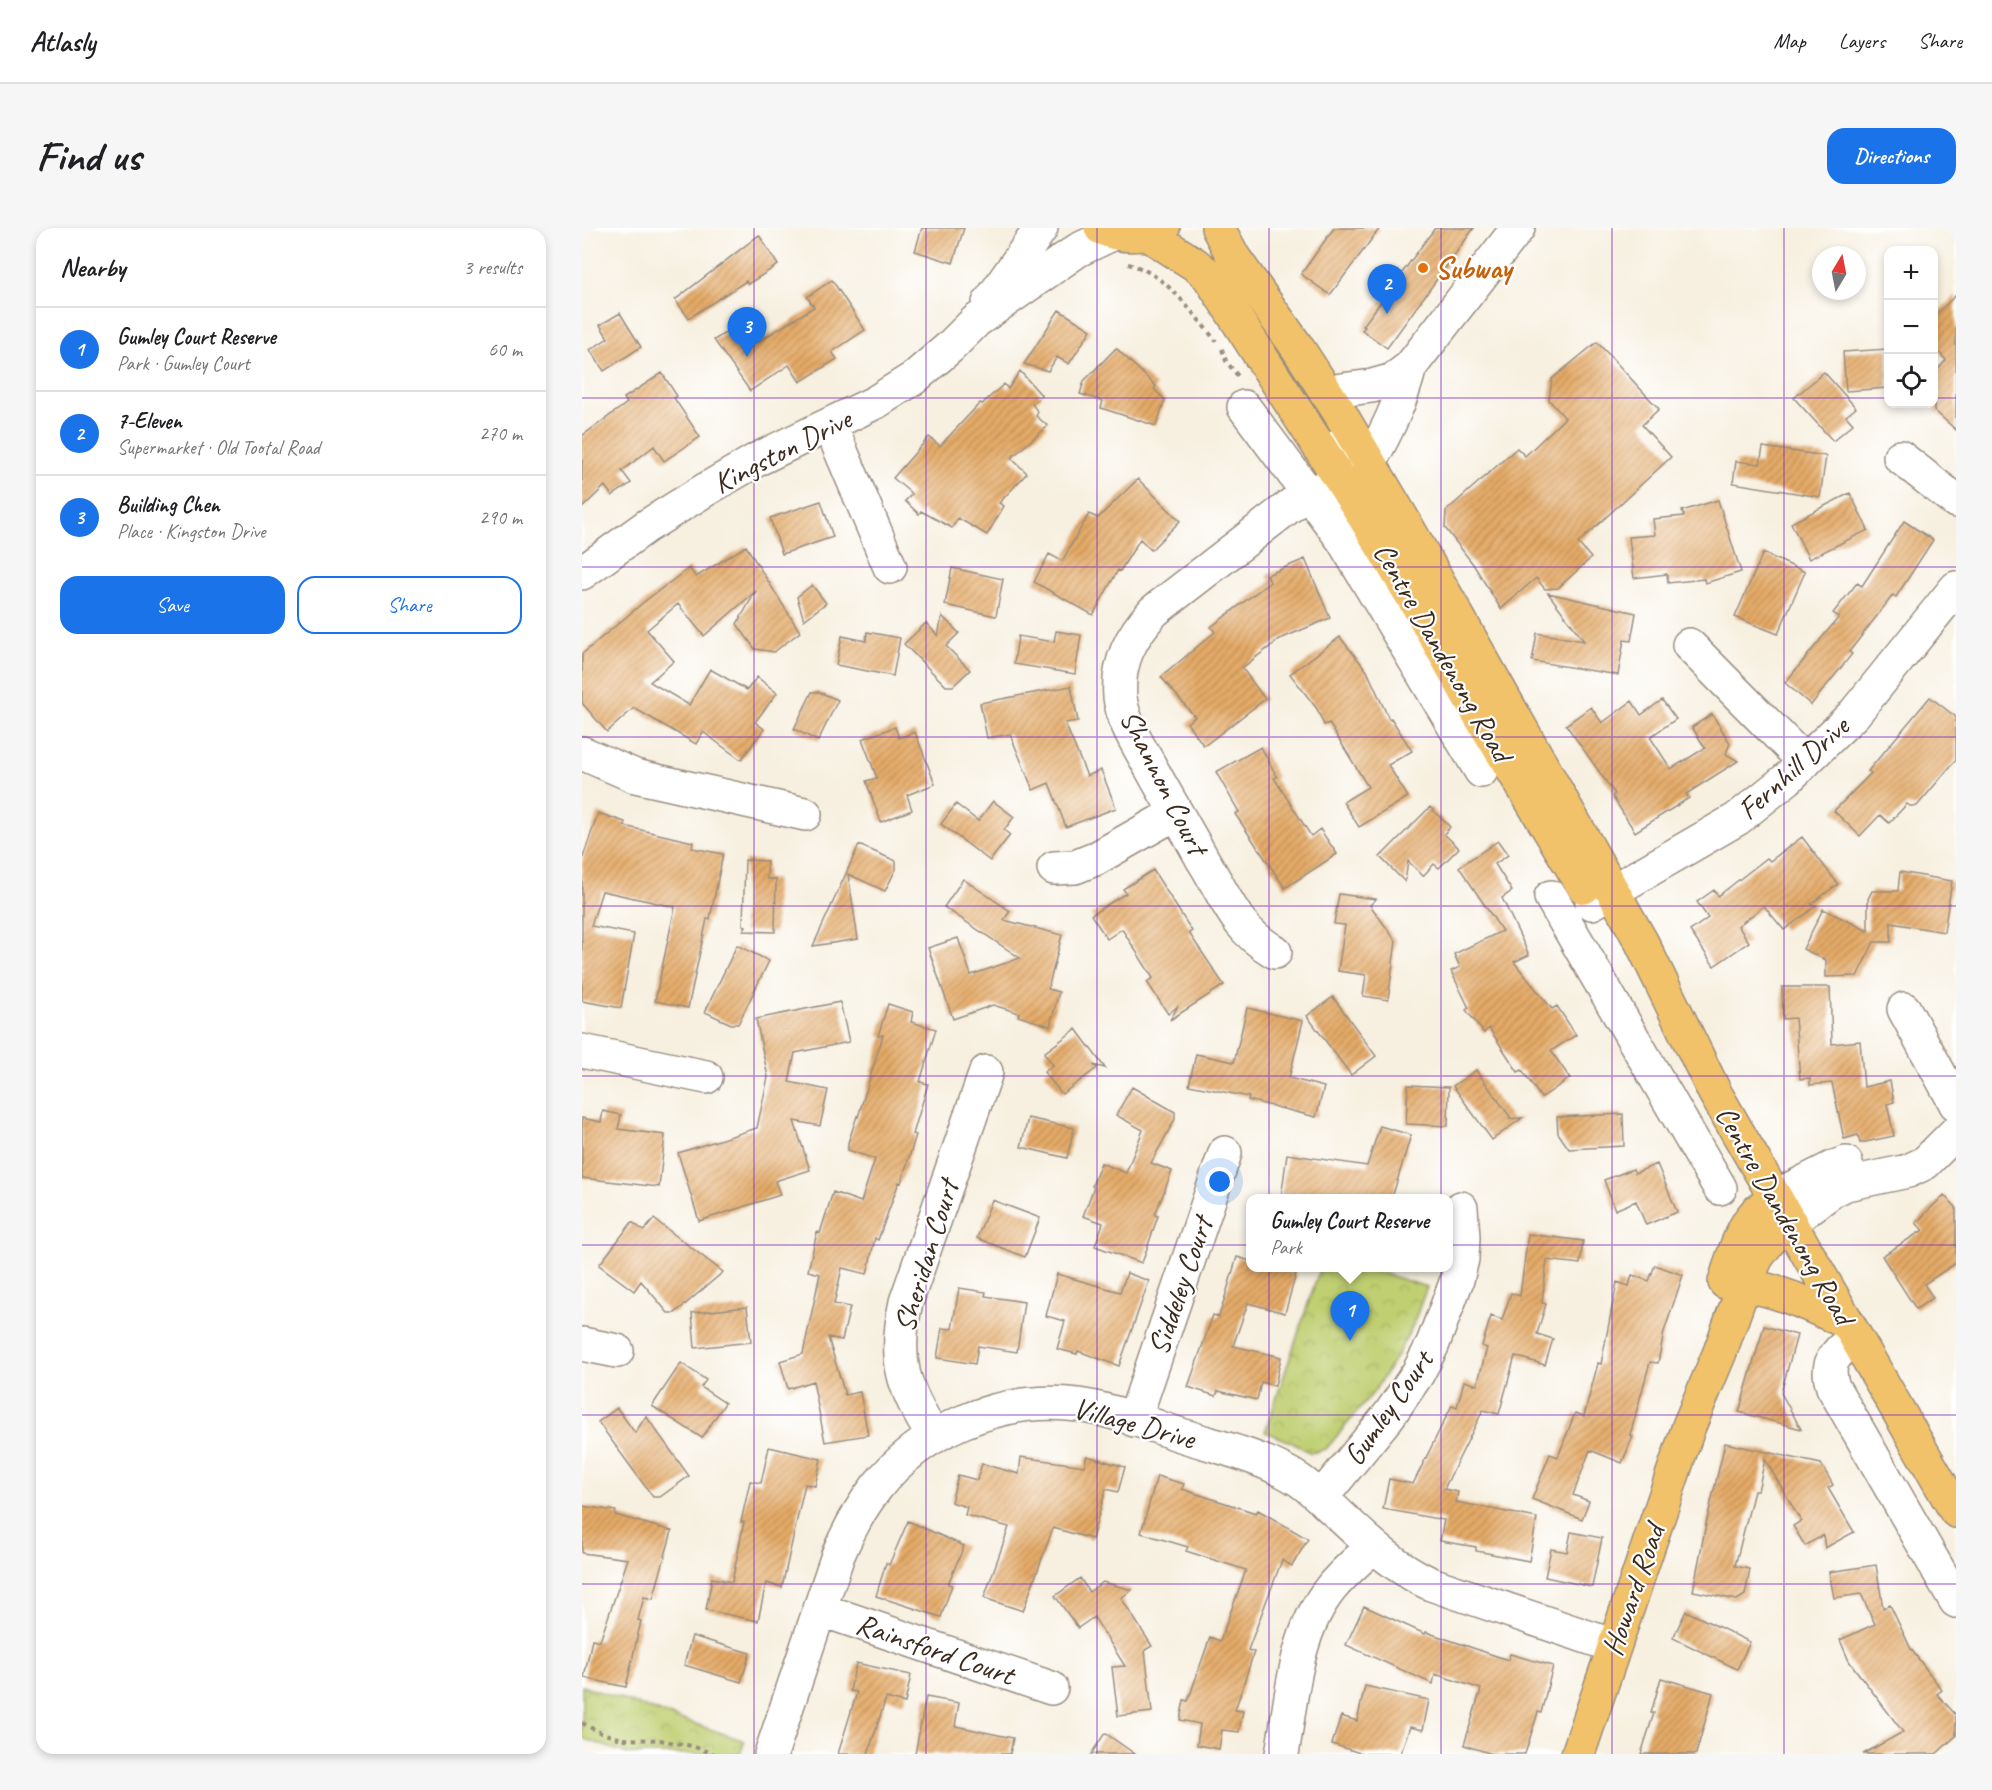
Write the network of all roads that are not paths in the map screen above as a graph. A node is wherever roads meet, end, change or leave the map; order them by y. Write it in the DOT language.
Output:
graph roads {
  1 [pos="1041,228"];
  2 [pos="1218,228"];
  3 [pos="1518,228"];
  4 [pos="1107,230"];
  5 [pos="1154,231"];
  6 [pos="976,321"];
  7 [pos="1410,367"];
  8 [pos="1332,401"];
  9 [pos="1244,407"];
  10 [pos="830,425"];
  11 [pos="1308,431"];
  12 [pos="1899,457"];
  13 [pos="1369,463"];
  14 [pos="1335,473"];
  15 [pos="1308,492"];
  16 [pos="1956,501"];
  17 [pos="890,567"];
  18 [pos="582,573"];
  19 [pos="1956,588"];
  20 [pos="1689,645"];
  21 [pos="582,753"];
  22 [pos="1805,762"];
  23 [pos="1480,771"];
  24 [pos="1176,813"];
  25 [pos="805,814"];
  26 [pos="1054,868"];
  27 [pos="1551,897"];
  28 [pos="1602,897"];
  29 [pos="1275,952"];
  30 [pos="1904,1009"];
  31 [pos="582,1051"];
  32 [pos="986,1072"];
  33 [pos="706,1077"];
  34 [pos="1716,1093"];
  35 [pos="1956,1104"];
  36 [pos="1678,1113"];
  37 [pos="1950,1137"];
  38 [pos="1225,1152"];
  39 [pos="1720,1188"];
  40 [pos="1461,1208"];
  41 [pos="1782,1209"];
  42 [pos="1744,1285"];
  43 [pos="1852,1330"];
  44 [pos="582,1344"];
  45 [pos="617,1351"];
  46 [pos="1134,1420"];
  47 [pos="1689,1426"];
  48 [pos="934,1437"];
  49 [pos="1321,1498"];
  50 [pos="1956,1511"];
  51 [pos="1373,1546"];
  52 [pos="1956,1601"];
  53 [pos="819,1609"];
  54 [pos="1614,1646"];
  55 [pos="1051,1688"];
  56 [pos="771,1754"];
  57 [pos="1282,1754"];
  58 [pos="1578,1754"];
  1 -- 6 [label="street, Kingston Drive"];
  2 -- 8 [label="main road, Centre Dandenong Road"];
  3 -- 7 [label="street"];
  4 -- 5 [label="main road"];
  4 -- 6 [label="street, Kingston Drive"];
  5 -- 11 [label="main road, Centre Dandenong Road"];
  6 -- 10 [label="street, Kingston Drive"];
  7 -- 8 [label="street"];
  7 -- 13 [label="street"];
  8 -- 13 [label="main road, Centre Dandenong Road"];
  8 -- 14 [label="street"];
  9 -- 15 [label="street, Centre Dandenong Road"];
  10 -- 17 [label="street"];
  10 -- 18 [label="street, Kingston Drive"];
  11 -- 14 [label="main road, Centre Dandenong Road"];
  11 -- 15 [label="street"];
  12 -- 16 [label="street"];
  13 -- 28 [label="main road, Centre Dandenong Road"];
  14 -- 15 [label="street, Shannon Court"];
  14 -- 28 [label="main road, Centre Dandenong Road"];
  15 -- 23 [label="street, Centre Dandenong Road"];
  15 -- 24 [label="street, Shannon Court"];
  19 -- 22 [label="street, Fernhill Drive"];
  20 -- 22 [label="street"];
  21 -- 25 [label="street"];
  22 -- 28 [label="street, Fernhill Drive"];
  24 -- 26 [label="street"];
  24 -- 29 [label="street, Shannon Court"];
  27 -- 36 [label="street, Centre Dandenong Road"];
  28 -- 34 [label="main road, Centre Dandenong Road"];
  30 -- 35 [label="street"];
  31 -- 33 [label="street"];
  32 -- 48 [label="street, Sheridan Court"];
  34 -- 36 [label="street, Centre Dandenong Road"];
  34 -- 41 [label="main road, Centre Dandenong Road"];
  36 -- 39 [label="street, Centre Dandenong Road"];
  37 -- 41 [label="street"];
  38 -- 46 [label="street, Siddeley Court"];
  40 -- 49 [label="street, Gumley Court"];
  41 -- 42 [label="main road, Howard Road"];
  41 -- 43 [label="main road, Centre Dandenong Road"];
  41 -- 47 [label="main road, Howard Road"];
  42 -- 43 [label="main road"];
  42 -- 47 [label="main road, Howard Road"];
  43 -- 50 [label="main road, Centre Dandenong Road"];
  43 -- 52 [label="street, Centre Dandenong Road"];
  44 -- 45 [label="street"];
  46 -- 48 [label="street, Village Drive"];
  46 -- 49 [label="street, Village Drive"];
  47 -- 54 [label="main road, Howard Road"];
  48 -- 53 [label="street, Village Drive"];
  49 -- 51 [label="street, Village Drive"];
  51 -- 54 [label="street, Village Drive"];
  51 -- 57 [label="street"];
  53 -- 55 [label="street, Rainsford Court"];
  53 -- 56 [label="street, Village Drive"];
  54 -- 58 [label="main road, Howard Road"];
}
